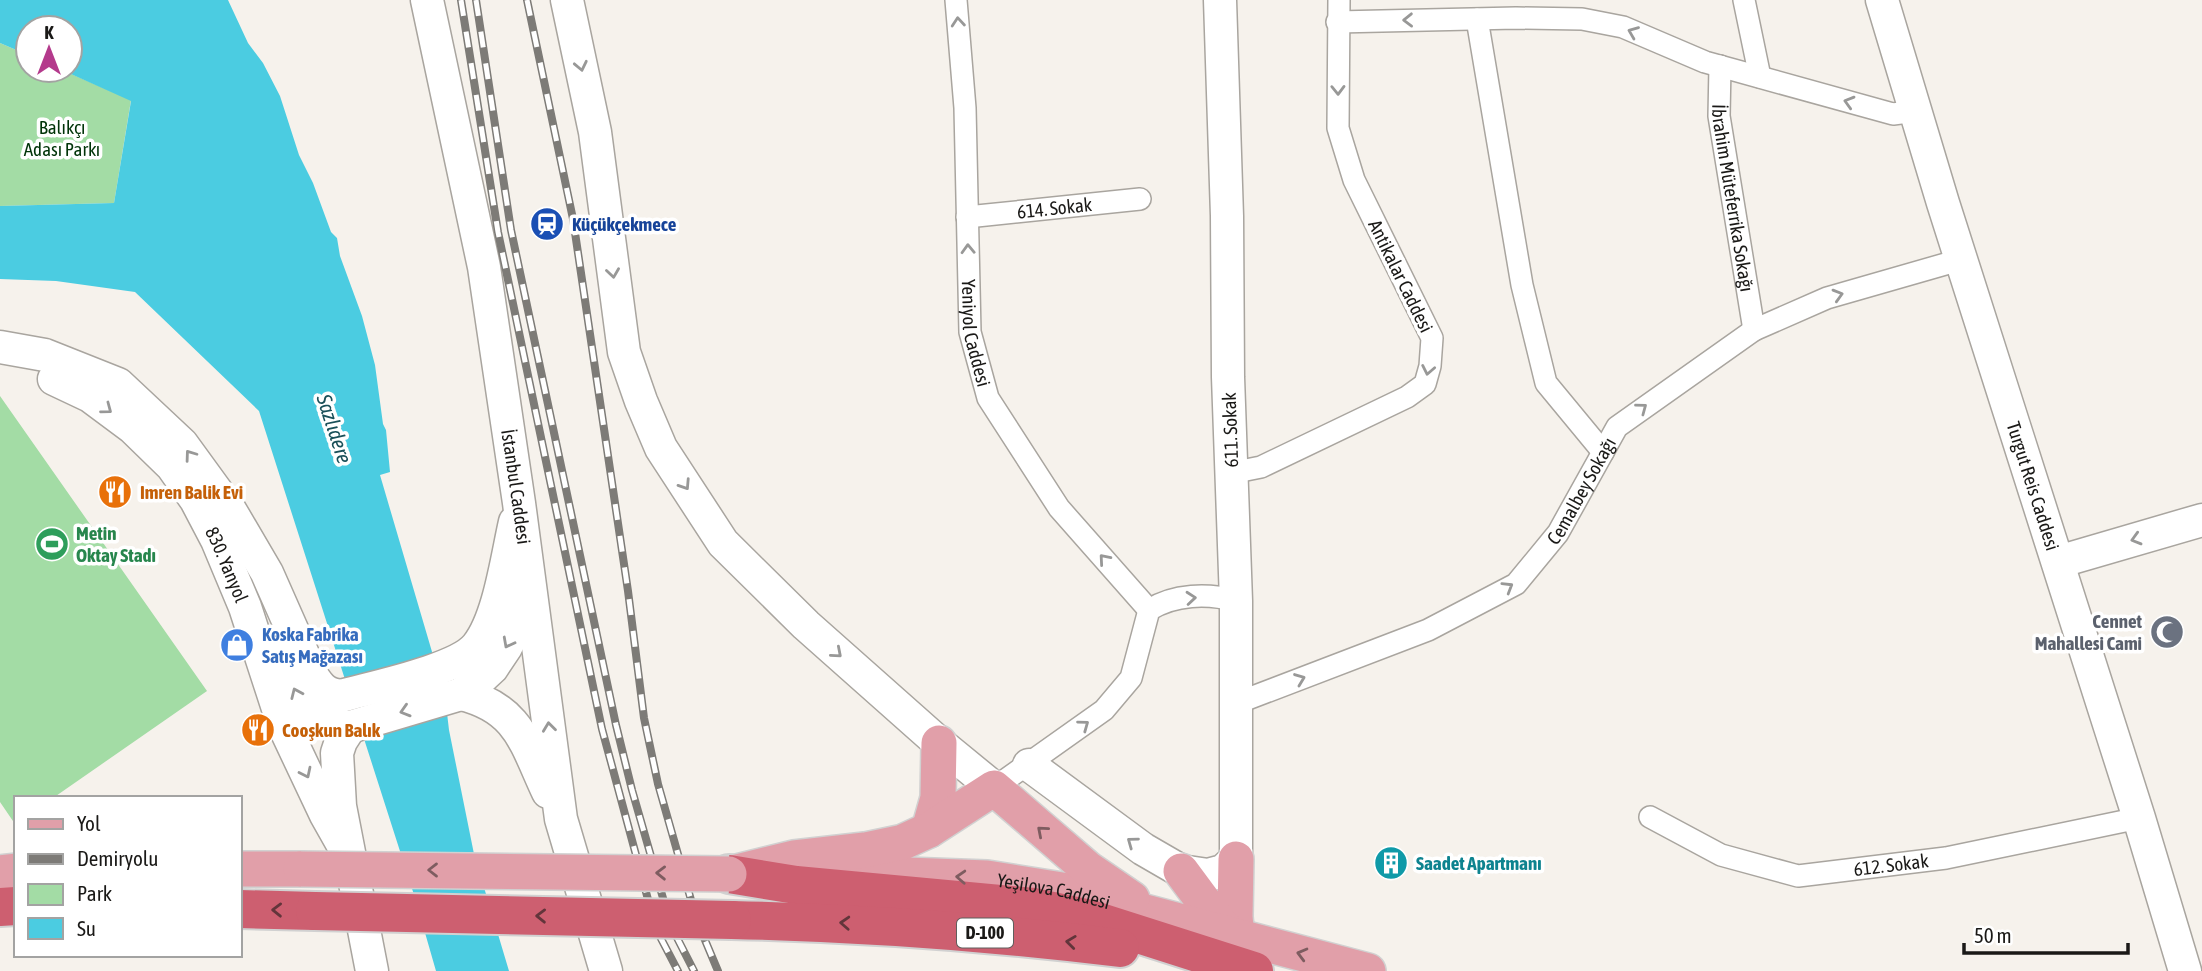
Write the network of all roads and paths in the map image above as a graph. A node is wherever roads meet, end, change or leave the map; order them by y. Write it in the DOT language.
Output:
graph roads {
  1 [pos="427,0"];
  2 [pos="567,0"];
  3 [pos="956,0"];
  4 [pos="1220,0"];
  5 [pos="1339,0"];
  6 [pos="1744,0"];
  7 [pos="1882,0"];
  8 [pos="1477,19"];
  9 [pos="1337,22"];
  10 [pos="1720,66"];
  11 [pos="1760,77"];
  12 [pos="1916,111"];
  13 [pos="1140,200"];
  14 [pos="967,217"];
  15 [pos="1963,259"];
  16 [pos="1754,330"];
  17 [pos="0,347"];
  18 [pos="0,365"];
  19 [pos="1603,452"];
  20 [pos="1231,473"];
  21 [pos="519,503"];
  22 [pos="230,510"];
  23 [pos="2202,520"];
  24 [pos="2058,562"];
  25 [pos="1236,601"];
  26 [pos="1149,610"];
  27 [pos="461,694"];
  28 [pos="1237,703"];
  29 [pos="350,727"];
  30 [pos="939,743"];
  31 [pos="1029,765"];
  32 [pos="994,788"];
  33 [pos="1650,817"];
  34 [pos="2139,818"];
  35 [pos="561,819"];
  36 [pos="929,830"];
  37 [pos="348,854"];
  38 [pos="1236,859"];
  39 [pos="242,869"];
  40 [pos="1181,871"];
  41 [pos="729,874"];
  42 [pos="242,909"];
  43 [pos="1156,915"];
  44 [pos="1236,954"];
  45 [pos="372,971"];
  46 [pos="606,971"];
  47 [pos="1254,971"];
  48 [pos="1368,971"];
  49 [pos="2185,971"];
  1 -- 21 [label="main road, İstanbul Caddesi"];
  2 -- 30 [label="main road, one-way"];
  14 -- 3 [label="street, Yeniyol Caddesi, one-way"];
  4 -- 20 [label="main road, 611. Sokak"];
  5 -- 9 [label="street, Antikalar Caddesi"];
  6 -- 11 [label="street"];
  7 -- 12 [label="main road, Turgut Reis Caddesi"];
  8 -- 9 [label="street, one-way"];
  10 -- 8 [label="street, one-way"];
  8 -- 19 [label="street"];
  9 -- 20 [label="street, Antikalar Caddesi, one-way"];
  10 -- 11 [label="street"];
  10 -- 16 [label="street, İbrahim Müteferrika Sokağı"];
  12 -- 11 [label="street, one-way"];
  12 -- 15 [label="main road, Turgut Reis Caddesi"];
  13 -- 14 [label="street, 614. Sokak"];
  26 -- 14 [label="street, Yeniyol Caddesi, one-way"];
  16 -- 15 [label="street, Cemalbey Sokağı, one-way"];
  15 -- 24 [label="main road, Turgut Reis Caddesi"];
  19 -- 16 [label="street, Cemalbey Sokağı, one-way"];
  22 -- 17 [label="main road, 830. Yanyol, one-way"];
  18 -- 37 [label="main road, 830. Yanyol, one-way"];
  28 -- 19 [label="street, Cemalbey Sokağı, one-way"];
  20 -- 25 [label="main road, 611. Sokak"];
  21 -- 22 [label="main road"];
  21 -- 27 [label="main road, one-way"];
  35 -- 21 [label="main road, İstanbul Caddesi, one-way"];
  29 -- 22 [label="main road, one-way"];
  23 -- 24 [label="main road, one-way"];
  24 -- 34 [label="main road, Turgut Reis Caddesi"];
  26 -- 25 [label="street, one-way"];
  25 -- 28 [label="main road, 611. Sokak"];
  31 -- 26 [label="street, one-way"];
  27 -- 29 [label="main road, one-way"];
  27 -- 35 [label="main road"];
  28 -- 38 [label="main road, 611. Sokak"];
  29 -- 37 [label="main road"];
  30 -- 32 [label="main road"];
  30 -- 36 [label="main road"];
  31 -- 32 [label="street"];
  40 -- 31 [label="main road, one-way"];
  32 -- 36 [label="main road"];
  43 -- 32 [label="main road, one-way"];
  33 -- 34 [label="street, 612. Sokak"];
  34 -- 49 [label="main road, Turgut Reis Caddesi"];
  35 -- 46 [label="main road, İstanbul Caddesi"];
  36 -- 41 [label="main road"];
  37 -- 45 [label="main road"];
  38 -- 40 [label="main road"];
  38 -- 44 [label="main road"];
  41 -- 39 [label="main road, one-way, bridge"];
  40 -- 44 [label="main road"];
  43 -- 41 [label="main road, Yeşilova Caddesi, one-way"];
  41 -- 47 [label="highway"];
  44 -- 42 [label="highway, D-100, one-way, bridge"];
  43 -- 44 [label="main road, Yeşilova Caddesi"];
  48 -- 44 [label="main road, Yeşilova Caddesi, one-way"];
}
